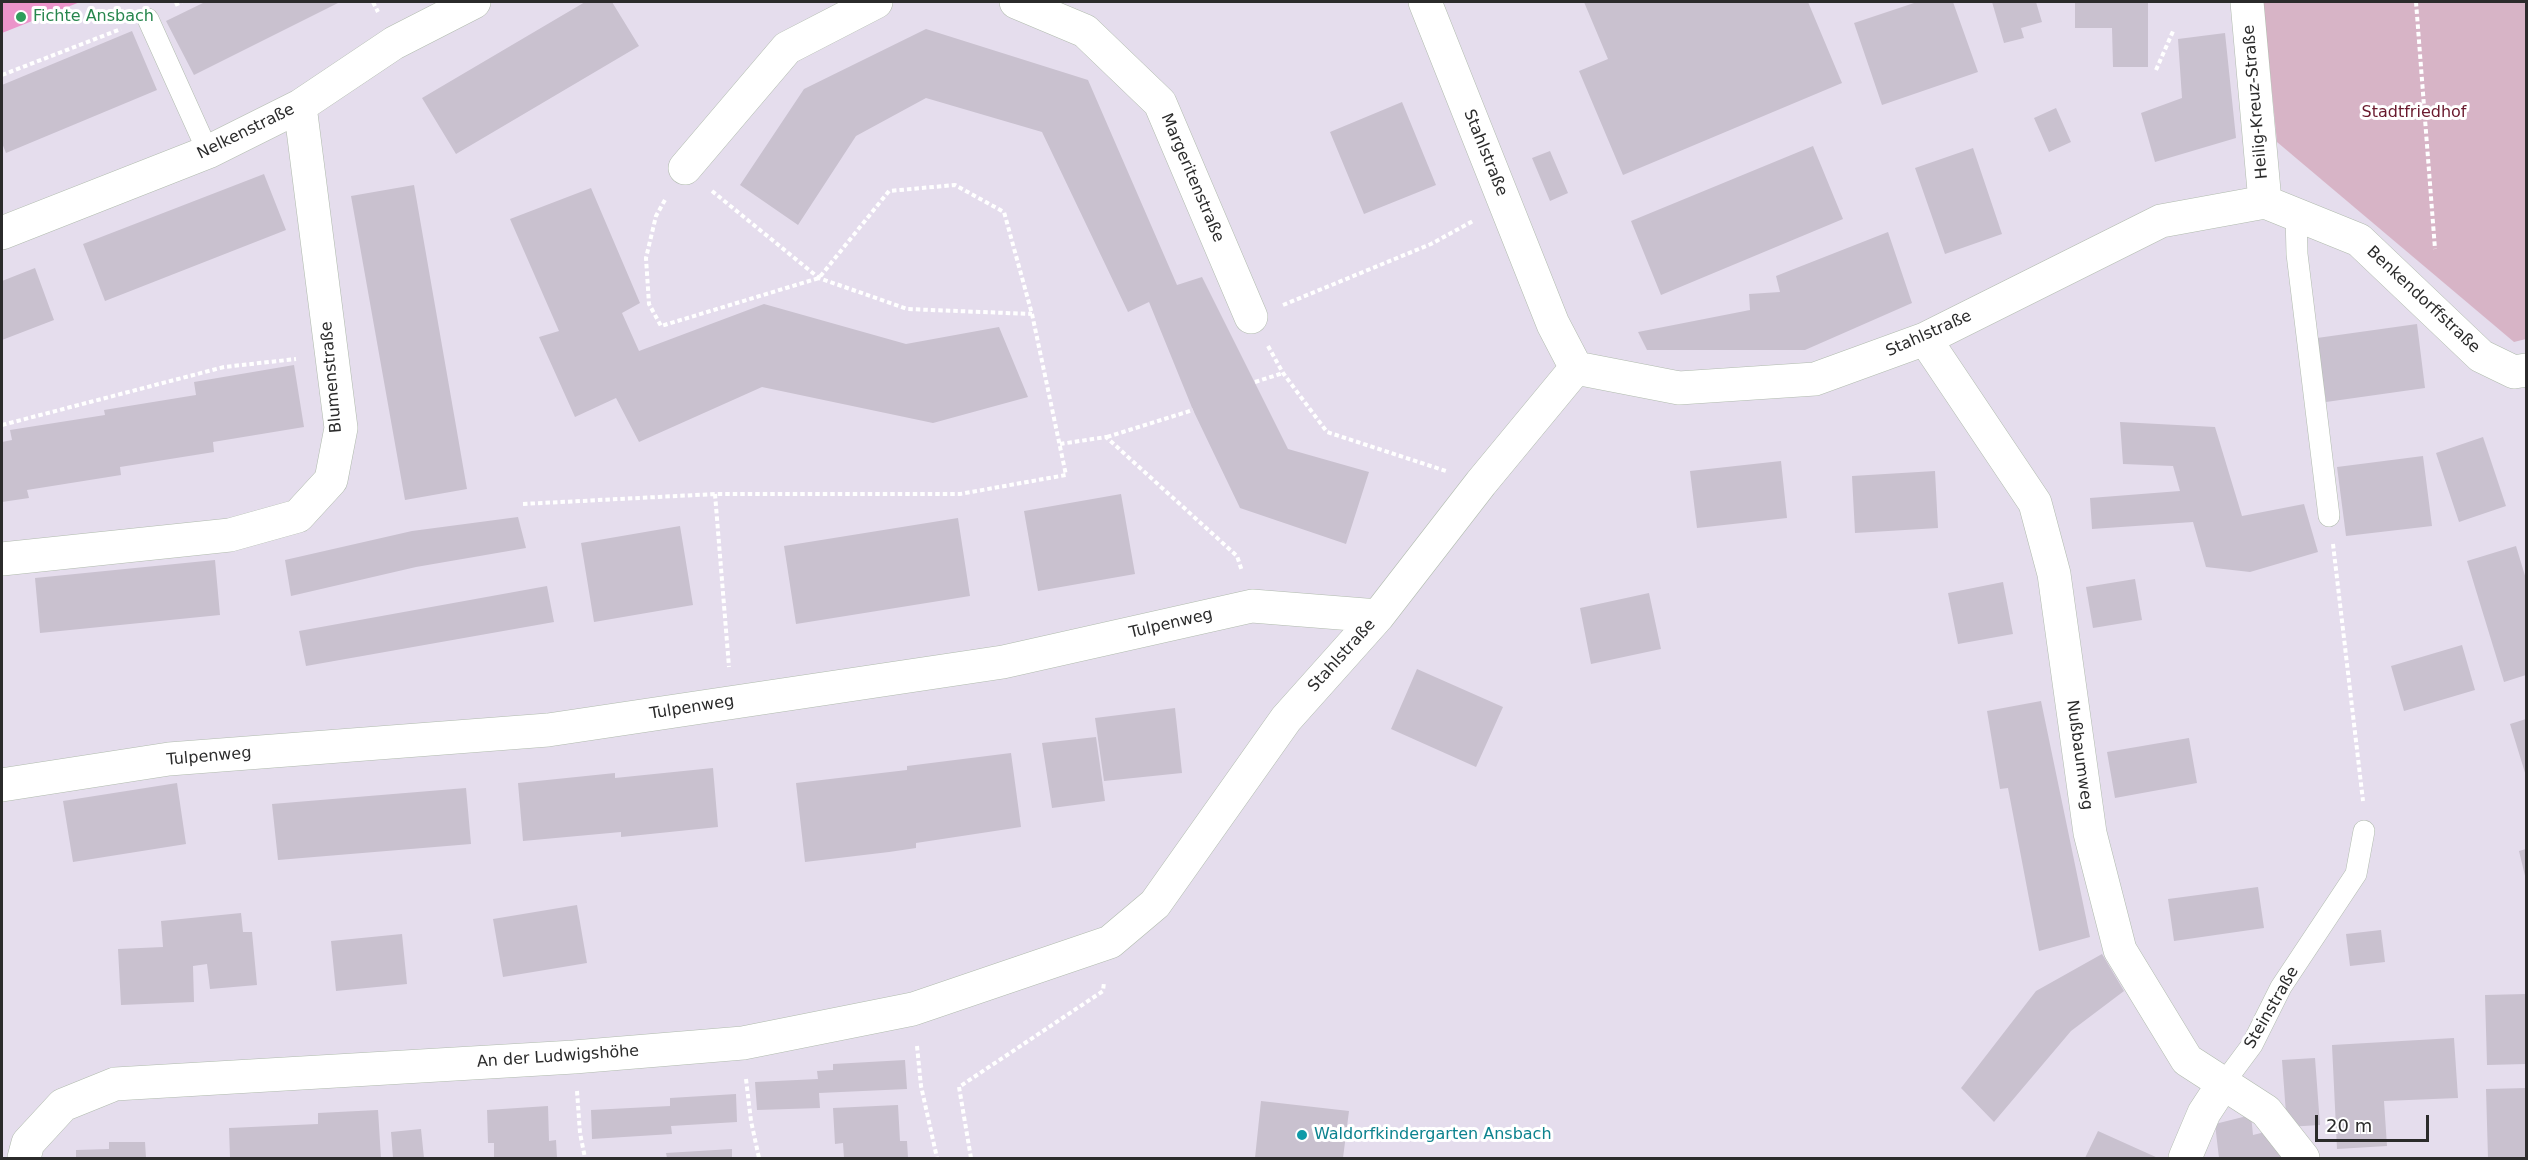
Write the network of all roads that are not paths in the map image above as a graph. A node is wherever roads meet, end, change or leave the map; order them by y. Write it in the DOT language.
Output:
graph roads {
  1 [pos="474,2"];
  2 [pos="876,2"];
  3 [pos="1016,2"];
  4 [pos="1425,2"];
  5 [pos="2247,2"];
  6 [pos="148,19"];
  7 [pos="300,106"];
  8 [pos="208,152"];
  9 [pos="685,168"];
  10 [pos="2265,202"];
  11 [pos="2296,214"];
  12 [pos="2,230"];
  13 [pos="1251,317"];
  14 [pos="1925,339"];
  15 [pos="1576,369"];
  16 [pos="2522,377"];
  17 [pos="2329,516"];
  18 [pos="2,559"];
  19 [pos="1378,616"];
  20 [pos="2,785"];
  21 [pos="2364,831"];
  22 [pos="1110,942"];
  23 [pos="2223,1084"];
  24 [pos="24,1158"];
  25 [pos="2185,1158"];
  26 [pos="2303,1158"];
  1 -- 7 [label="street, Nelkenstraße"];
  2 -- 9 [label="street"];
  3 -- 13 [label="street, Margeritenstraße"];
  4 -- 15 [label="street, Stahlstraße"];
  5 -- 10 [label="street, Heilig-Kreuz-Straße"];
  6 -- 8 [label="lane"];
  7 -- 8 [label="street, Nelkenstraße"];
  7 -- 18 [label="street, Blumenstraße"];
  8 -- 12 [label="street, Nelkenstraße"];
  10 -- 11 [label="street, Benkendorffstraße"];
  10 -- 14 [label="street, Stahlstraße"];
  11 -- 16 [label="street, Benkendorffstraße"];
  11 -- 17 [label="lane"];
  14 -- 15 [label="street, Stahlstraße"];
  14 -- 23 [label="street, Nußbaumweg"];
  15 -- 19 [label="street, Stahlstraße"];
  19 -- 20 [label="street, Tulpenweg"];
  19 -- 22 [label="street, Stahlstraße"];
  21 -- 23 [label="lane, Steinstraße"];
  22 -- 24 [label="street, An der Ludwigshöhe"];
  23 -- 25 [label="street"];
  23 -- 26 [label="street"];
}
